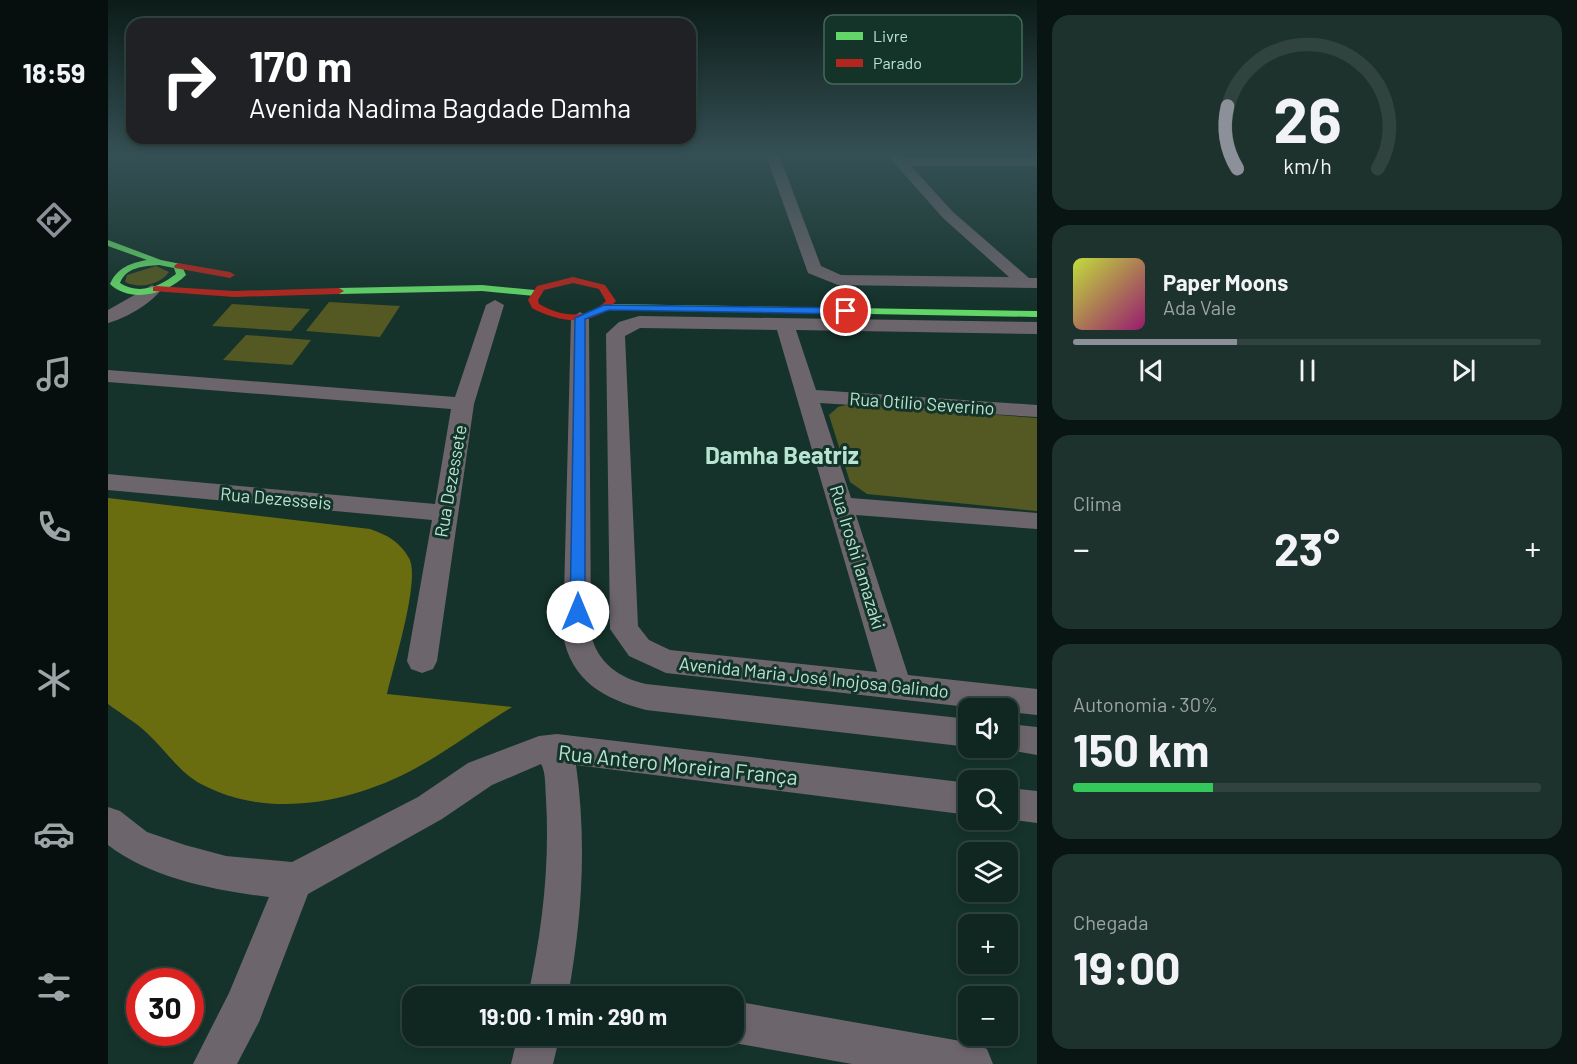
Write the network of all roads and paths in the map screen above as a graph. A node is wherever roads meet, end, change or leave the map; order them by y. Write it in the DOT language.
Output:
graph roads {
  1 [pos="790,205"];
  2 [pos="938,205"];
  3 [pos="108,243"];
  4 [pos="159,262"];
  5 [pos="178,266"];
  6 [pos="247,277"];
  7 [pos="112,278"];
  8 [pos="267,279"];
  9 [pos="1031,283"];
  10 [pos="549,284"];
  11 [pos="148,290"];
  12 [pos="535,293"];
  13 [pos="883,297"];
  14 [pos="108,302"];
  15 [pos="495,305"];
  16 [pos="614,309"];
  17 [pos="1037,314"];
  18 [pos="108,317"];
  19 [pos="580,318"];
  20 [pos="785,324"];
  21 [pos="1037,327"];
  22 [pos="108,376"];
  23 [pos="807,396"];
  24 [pos="463,404"];
  25 [pos="1037,411"];
  26 [pos="108,482"];
  27 [pos="843,506"];
  28 [pos="444,513"];
  29 [pos="1037,521"];
  30 [pos="422,661"];
  31 [pos="897,687"];
  32 [pos="1037,702"];
  33 [pos="958,732"];
  34 [pos="1018,739"];
  35 [pos="1037,741"];
  36 [pos="557,748"];
  37 [pos="958,798"];
  38 [pos="1018,805"];
  39 [pos="1037,807"];
  40 [pos="108,823"];
  41 [pos="294,881"];
  42 [pos="556,986"];
  43 [pos="744,1024"];
  44 [pos="536,1046"];
  45 [pos="870,1054"];
  46 [pos="214,1064"];
  47 [pos="532,1064"];
  48 [pos="972,1064"];
  1 -- 9 [label="street"];
  2 -- 9 [label="street"];
  3 -- 4 [label="street"];
  4 -- 5 [label="street"];
  4 -- 7 [label="street"];
  5 -- 6 [label="street"];
  5 -- 11 [label="street"];
  7 -- 11 [label="street"];
  8 -- 10 [label="street"];
  10 -- 12 [label="street"];
  10 -- 16 [label="street"];
  11 -- 12 [label="street"];
  11 -- 14 [label="street"];
  11 -- 18 [label="street"];
  12 -- 19 [label="street"];
  13 -- 16 [label="street"];
  15 -- 24 [label="street, Rua Dezessete"];
  16 -- 17 [label="street"];
  16 -- 19 [label="street"];
  16 -- 20 [label="street"];
  16 -- 31 [label="street, Avenida Maria José Inojosa Galindo"];
  19 -- 33 [label="street"];
  20 -- 21 [label="street"];
  20 -- 23 [label="street, Rua Iroshi Iamazaki"];
  22 -- 24 [label="street"];
  23 -- 25 [label="street, Rua Otílio Severino"];
  23 -- 27 [label="street, Rua Iroshi Iamazaki"];
  24 -- 28 [label="street, Rua Dezessete"];
  26 -- 28 [label="street, Rua Dezesseis"];
  27 -- 29 [label="street"];
  27 -- 31 [label="street, Rua Iroshi Iamazaki"];
  28 -- 30 [label="street, Rua Dezessete"];
  31 -- 32 [label="street, Avenida Maria José Inojosa Galindo"];
  34 -- 35 [label="street"];
  36 -- 37 [label="street, Rua Antero Moreira França"];
  36 -- 41 [label="street, Rua Antero Moreira França"];
  36 -- 42 [label="street"];
  38 -- 39 [label="street"];
  40 -- 41 [label="street"];
  41 -- 46 [label="street"];
  43 -- 45 [label="street"];
  44 -- 47 [label="street"];
  45 -- 48 [label="street"];
}
